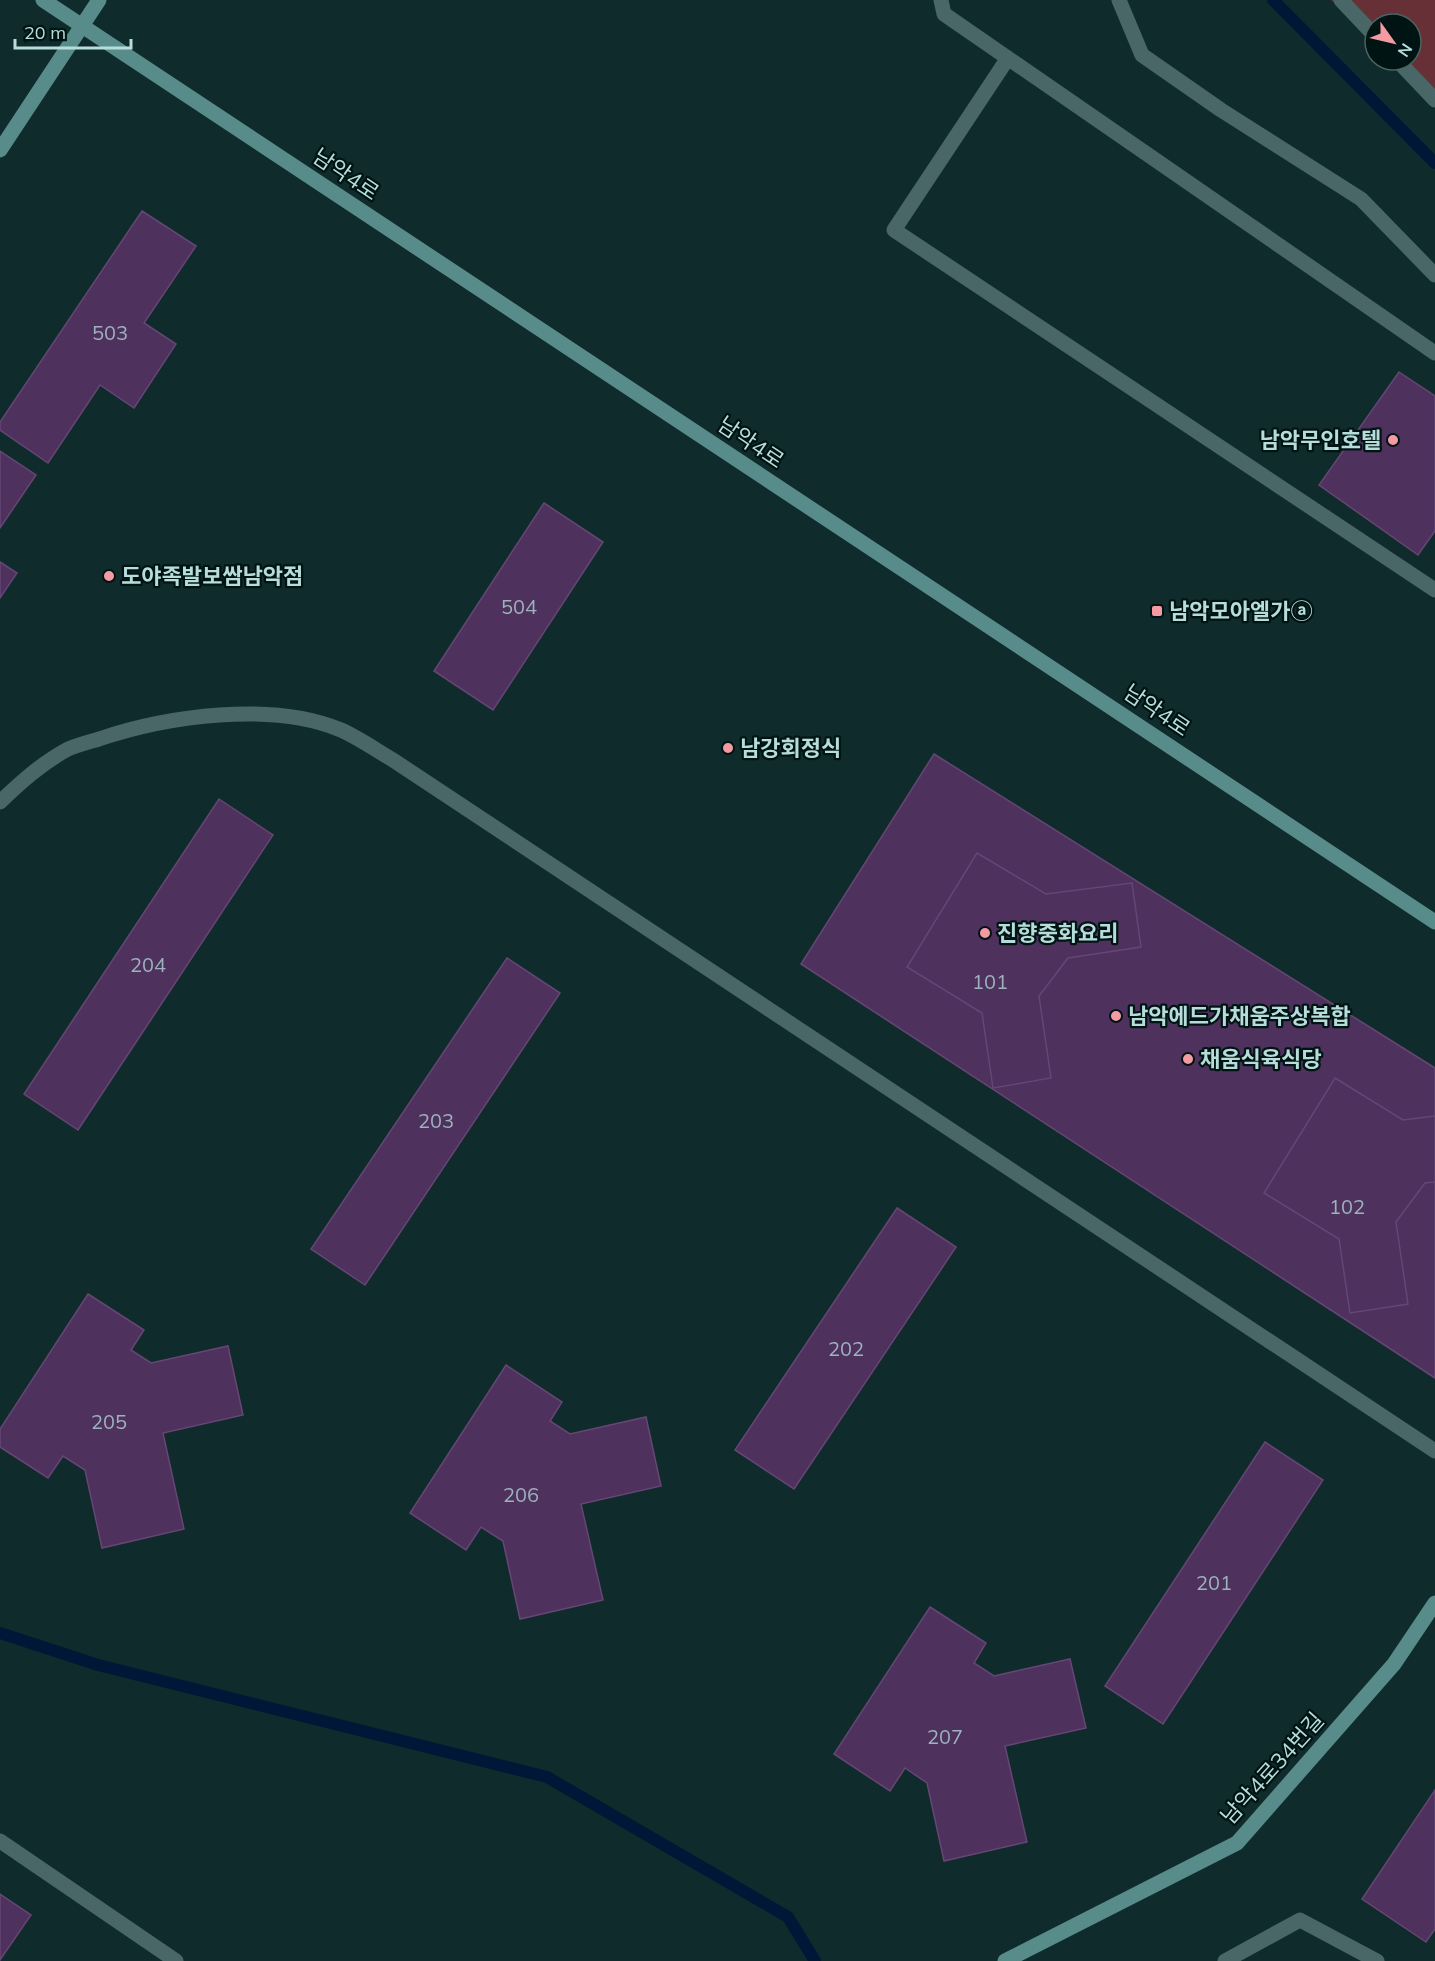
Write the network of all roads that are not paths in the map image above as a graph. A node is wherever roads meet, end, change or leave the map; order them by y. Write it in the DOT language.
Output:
graph roads {
  1 [pos="43,0"];
  2 [pos="99,0"];
  3 [pos="941,0"];
  4 [pos="1119,0"];
  5 [pos="1341,0"];
  6 [pos="1363,23"];
  7 [pos="82,26"];
  8 [pos="1008,58"];
  9 [pos="1408,72"];
  10 [pos="1435,100"];
  11 [pos="0,150"];
  12 [pos="1435,275"];
  13 [pos="1435,353"];
  14 [pos="1435,590"];
  15 [pos="0,802"];
  16 [pos="1435,922"];
  17 [pos="1435,1451"];
  18 [pos="1435,1604"];
  19 [pos="0,1841"];
  20 [pos="176,1961"];
  21 [pos="1005,1961"];
  22 [pos="1225,1961"];
  23 [pos="1377,1961"];
  1 -- 7 [label="street, 남악4로"];
  2 -- 7 [label="street"];
  3 -- 8 [label="street"];
  4 -- 12 [label="street"];
  5 -- 6 [label="street"];
  7 -- 11 [label="street"];
  7 -- 16 [label="street, 남악4로"];
  8 -- 13 [label="street"];
  8 -- 14 [label="street"];
  9 -- 10 [label="street"];
  15 -- 17 [label="street"];
  18 -- 21 [label="street, 남악4로34번길"];
  19 -- 20 [label="street"];
  22 -- 23 [label="street"];
}
